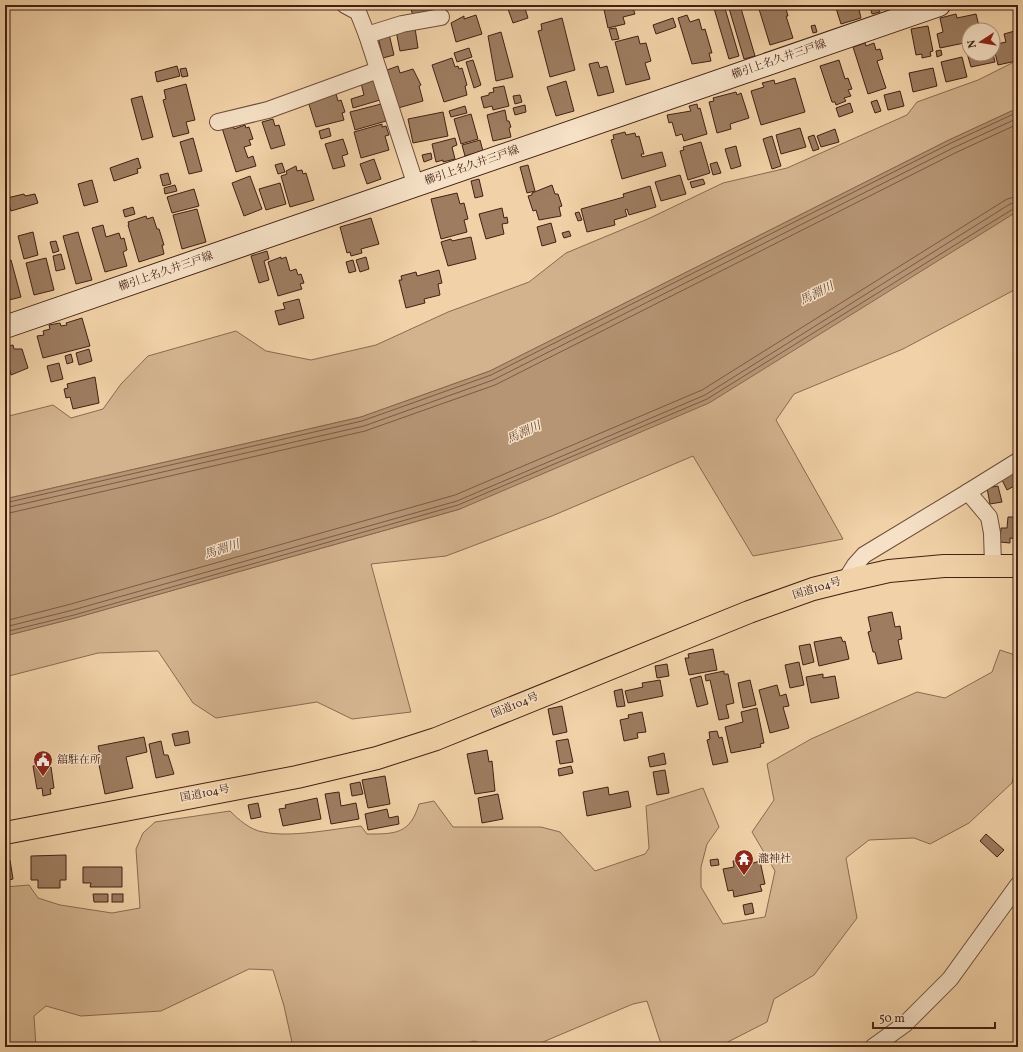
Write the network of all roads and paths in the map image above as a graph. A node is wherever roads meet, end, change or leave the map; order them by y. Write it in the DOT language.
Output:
graph roads {
  1 [pos="345,5"];
  2 [pos="939,5"];
  3 [pos="441,17"];
  4 [pos="367,35"];
  5 [pos="378,70"];
  6 [pos="218,122"];
  7 [pos="416,186"];
  8 [pos="5,327"];
  9 [pos="1018,461"];
  10 [pos="968,492"];
  11 [pos="993,565"];
  12 [pos="1018,566"];
  13 [pos="845,581"];
  14 [pos="5,833"];
  15 [pos="1018,885"];
  16 [pos="873,1047"];
  1 -- 4 [label="street"];
  2 -- 7 [label="main road, 櫛引上名久井三戸線"];
  3 -- 4 [label="street"];
  4 -- 5 [label="street"];
  5 -- 6 [label="street"];
  5 -- 7 [label="street"];
  7 -- 8 [label="main road, 櫛引上名久井三戸線"];
  9 -- 10 [label="street"];
  10 -- 11 [label="street"];
  10 -- 13 [label="street"];
  11 -- 12 [label="highway, 国道104号"];
  11 -- 13 [label="highway, 国道104号"];
  13 -- 14 [label="highway, 国道104号"];
  15 -- 16 [label="street"];
}
